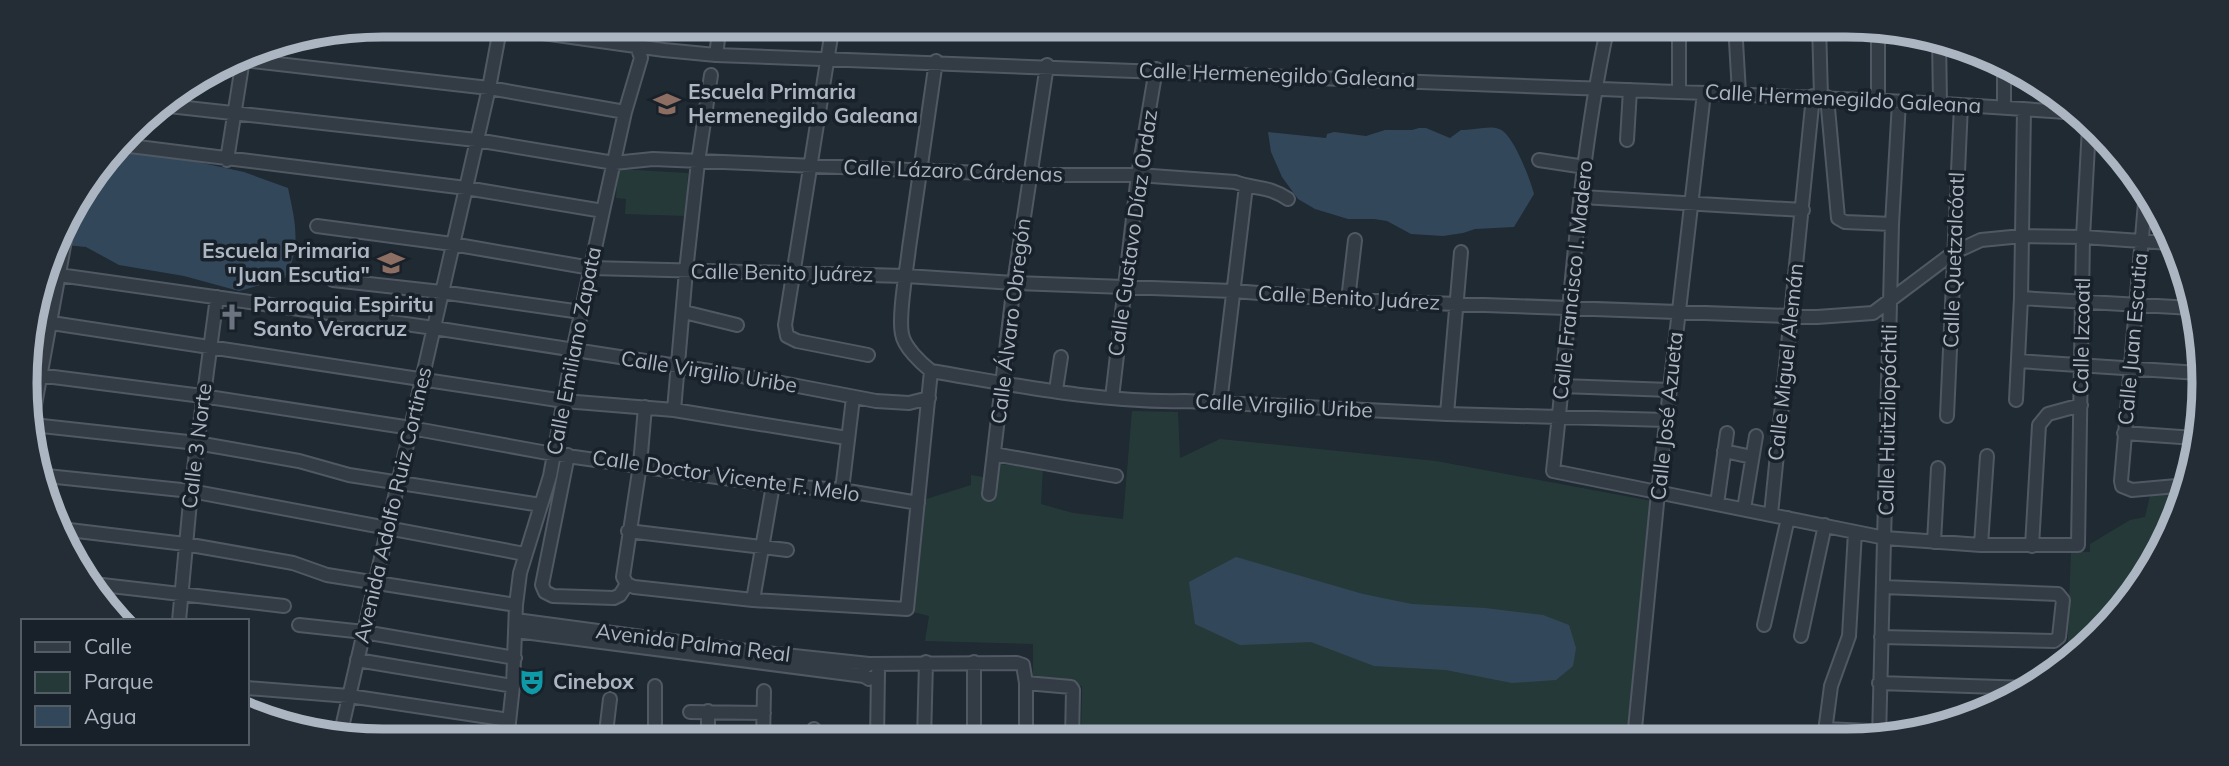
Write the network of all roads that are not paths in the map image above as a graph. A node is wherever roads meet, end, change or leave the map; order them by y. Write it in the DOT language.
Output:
graph roads {
  1 [pos="499,37"];
  2 [pos="603,37"];
  3 [pos="636,37"];
  4 [pos="718,37"];
  5 [pos="830,37"];
  6 [pos="1605,37"];
  7 [pos="1679,37"];
  8 [pos="1736,37"];
  9 [pos="1819,37"];
  10 [pos="1878,38"];
  11 [pos="637,46"];
  12 [pos="1939,50"];
  13 [pos="716,55"];
  14 [pos="827,58"];
  15 [pos="260,59"];
  16 [pos="936,61"];
  17 [pos="1047,65"];
  18 [pos="239,68"];
  19 [pos="1156,69"];
  20 [pos="711,75"];
  21 [pos="2004,75"];
  22 [pos="489,88"];
  23 [pos="1594,88"];
  24 [pos="1630,90"];
  25 [pos="1679,92"];
  26 [pos="1704,93"];
  27 [pos="1738,93"];
  28 [pos="1820,97"];
  29 [pos="1878,101"];
  30 [pos="1899,102"];
  31 [pos="1940,104"];
  32 [pos="1961,104"];
  33 [pos="2004,106"];
  34 [pos="174,107"];
  35 [pos="2024,109"];
  36 [pos="625,112"];
  37 [pos="2061,112"];
  38 [pos="234,113"];
  39 [pos="2089,136"];
  40 [pos="476,140"];
  41 [pos="1627,140"];
  42 [pos="131,146"];
  43 [pos="226,160"];
  44 [pos="1539,160"];
  45 [pos="698,162"];
  46 [pos="614,163"];
  47 [pos="809,167"];
  48 [pos="1585,167"];
  49 [pos="920,170"];
  50 [pos="1029,175"];
  51 [pos="1138,175"];
  52 [pos="1246,186"];
  53 [pos="466,188"];
  54 [pos="1582,197"];
  55 [pos="1289,199"];
  56 [pos="1691,204"];
  57 [pos="2144,207"];
  58 [pos="1802,210"];
  59 [pos="603,211"];
  60 [pos="1892,224"];
  61 [pos="317,226"];
  62 [pos="2022,236"];
  63 [pos="2083,237"];
  64 [pos="1355,240"];
  65 [pos="2141,241"];
  66 [pos="2163,242"];
  67 [pos="452,244"];
  68 [pos="63,251"];
  69 [pos="1461,252"];
  70 [pos="1953,253"];
  71 [pos="591,268"];
  72 [pos="686,271"];
  73 [pos="793,272"];
  74 [pos="58,275"];
  75 [pos="906,276"];
  76 [pos="333,280"];
  77 [pos="1014,283"];
  78 [pos="1124,288"];
  79 [pos="1233,291"];
  80 [pos="441,292"];
  81 [pos="217,297"];
  82 [pos="2021,298"];
  83 [pos="1891,299"];
  84 [pos="1348,300"];
  85 [pos="2082,302"];
  86 [pos="1457,304"];
  87 [pos="2137,305"];
  88 [pos="1568,308"];
  89 [pos="2184,308"];
  90 [pos="1678,311"];
  91 [pos="581,313"];
  92 [pos="684,313"];
  93 [pos="1790,316"];
  94 [pos="42,321"];
  95 [pos="50,321"];
  96 [pos="737,325"];
  97 [pos="434,328"];
  98 [pos="209,346"];
  99 [pos="573,351"];
  100 [pos="868,355"];
  101 [pos="1061,357"];
  102 [pos="2018,361"];
  103 [pos="2081,366"];
  104 [pos="679,367"];
  105 [pos="37,368"];
  106 [pos="2130,369"];
  107 [pos="932,370"];
  108 [pos="2192,373"];
  109 [pos="37,375"];
  110 [pos="422,379"];
  111 [pos="1003,383"];
  112 [pos="1562,386"];
  113 [pos="1056,390"];
  114 [pos="1670,390"];
  115 [pos="202,396"];
  116 [pos="853,398"];
  117 [pos="929,398"];
  118 [pos="1112,398"];
  119 [pos="2016,400"];
  120 [pos="564,401"];
  121 [pos="1220,403"];
  122 [pos="2081,405"];
  123 [pos="645,407"];
  124 [pos="674,410"];
  125 [pos="1447,414"];
  126 [pos="1947,416"];
  127 [pos="1559,418"];
  128 [pos="1667,421"];
  129 [pos="40,426"];
  130 [pos="411,428"];
  131 [pos="1727,433"];
  132 [pos="2124,433"];
  133 [pos="1756,436"];
  134 [pos="2188,437"];
  135 [pos="847,438"];
  136 [pos="197,443"];
  137 [pos="1724,451"];
  138 [pos="552,454"];
  139 [pos="994,454"];
  140 [pos="568,455"];
  141 [pos="1987,456"];
  142 [pos="1752,457"];
  143 [pos="640,465"];
  144 [pos="1938,468"];
  145 [pos="1116,475"];
  146 [pos="50,476"];
  147 [pos="398,482"];
  148 [pos="773,485"];
  149 [pos="2176,486"];
  150 [pos="842,490"];
  151 [pos="191,491"];
  152 [pos="1658,493"];
  153 [pos="989,494"];
  154 [pos="918,503"];
  155 [pos="1717,504"];
  156 [pos="541,505"];
  157 [pos="1744,509"];
  158 [pos="1771,514"];
  159 [pos="1788,518"];
  160 [pos="1825,525"];
  161 [pos="388,528"];
  162 [pos="69,529"];
  163 [pos="628,531"];
  164 [pos="1855,532"];
  165 [pos="1885,538"];
  166 [pos="1934,542"];
  167 [pos="185,544"];
  168 [pos="1981,545"];
  169 [pos="2032,546"];
  170 [pos="762,547"];
  171 [pos="787,551"];
  172 [pos="525,554"];
  173 [pos="376,583"];
  174 [pos="627,584"];
  175 [pos="102,585"];
  176 [pos="1883,587"];
  177 [pos="181,595"];
  178 [pos="753,600"];
  179 [pos="516,605"];
  180 [pos="284,606"];
  181 [pos="179,619"];
  182 [pos="299,625"];
  183 [pos="1764,625"];
  184 [pos="516,626"];
  185 [pos="364,632"];
  186 [pos="1801,636"];
  187 [pos="1881,637"];
  188 [pos="515,658"];
  189 [pos="357,660"];
  190 [pos="926,662"];
  191 [pos="974,662"];
  192 [pos="871,672"];
  193 [pos="1026,683"];
  194 [pos="1879,683"];
  195 [pos="655,686"];
  196 [pos="513,687"];
  197 [pos="2011,687"];
  198 [pos="248,688"];
  199 [pos="764,691"];
  200 [pos="349,696"];
  201 [pos="610,699"];
  202 [pos="708,711"];
  203 [pos="690,712"];
  204 [pos="764,713"];
  205 [pos="509,720"];
  206 [pos="342,727"];
  207 [pos="1879,728"];
  208 [pos="508,729"];
  209 [pos="606,729"];
  210 [pos="655,729"];
  211 [pos="708,729"];
  212 [pos="763,729"];
  213 [pos="868,729"];
  214 [pos="876,729"];
  215 [pos="924,729"];
  216 [pos="974,729"];
  217 [pos="1026,729"];
  218 [pos="1072,729"];
  219 [pos="1635,729"];
  220 [pos="1825,729"];
  1 -- 22 [label="street, Avenida Adolfo Ruiz Cortines"];
  2 -- 11 [label="street, Calle Hermenegildo Galeana"];
  3 -- 11 [label="street, Calle Emiliano Zapata"];
  4 -- 13 [label="street"];
  5 -- 14 [label="street"];
  6 -- 23 [label="street, Calle Francisco I. Madero"];
  7 -- 25 [label="street"];
  8 -- 27 [label="street"];
  9 -- 28 [label="street"];
  10 -- 29 [label="street"];
  11 -- 13 [label="street, Calle Hermenegildo Galeana"];
  11 -- 36 [label="street, Calle Emiliano Zapata"];
  12 -- 31 [label="street"];
  13 -- 14 [label="street, Calle Hermenegildo Galeana"];
  14 -- 16 [label="street, Calle Hermenegildo Galeana"];
  14 -- 47 [label="street"];
  15 -- 22 [label="street"];
  16 -- 17 [label="street, Calle Hermenegildo Galeana"];
  16 -- 49 [label="street"];
  17 -- 19 [label="street, Calle Hermenegildo Galeana"];
  17 -- 50 [label="street, Calle Álvaro Obregón"];
  18 -- 38 [label="street"];
  19 -- 23 [label="street, Calle Hermenegildo Galeana"];
  19 -- 51 [label="street, Calle Gustavo Díaz Ordaz"];
  20 -- 45 [label="street"];
  21 -- 33 [label="street"];
  22 -- 36 [label="street"];
  22 -- 40 [label="street, Avenida Adolfo Ruiz Cortines"];
  23 -- 24 [label="street, Calle Hermenegildo Galeana"];
  23 -- 48 [label="street, Calle Francisco I. Madero"];
  24 -- 25 [label="street, Calle Hermenegildo Galeana"];
  24 -- 41 [label="street"];
  25 -- 26 [label="street, Calle Hermenegildo Galeana"];
  26 -- 27 [label="street, Calle Hermenegildo Galeana"];
  26 -- 56 [label="street, Calle José Azueta"];
  27 -- 28 [label="street, Calle Hermenegildo Galeana"];
  28 -- 29 [label="street, Calle Hermenegildo Galeana"];
  28 -- 58 [label="street, Calle Miguel Alemán"];
  28 -- 60 [label="street"];
  29 -- 30 [label="street, Calle Hermenegildo Galeana"];
  30 -- 31 [label="street, Calle Hermenegildo Galeana"];
  30 -- 60 [label="street, Calle Huitzilopóchtli"];
  31 -- 32 [label="street, Calle Hermenegildo Galeana"];
  32 -- 33 [label="street, Calle Hermenegildo Galeana"];
  32 -- 70 [label="street, Calle Quetzalcóatl"];
  33 -- 35 [label="street, Calle Hermenegildo Galeana"];
  34 -- 38 [label="street, Calle Lázaro Cárdenas"];
  35 -- 37 [label="street, Calle Hermenegildo Galeana"];
  35 -- 62 [label="street"];
  36 -- 46 [label="street, Calle Emiliano Zapata"];
  38 -- 40 [label="street, Calle Lázaro Cárdenas"];
  38 -- 43 [label="street"];
  39 -- 63 [label="street, Calle Izcoatl"];
  40 -- 46 [label="street, Calle Lázaro Cárdenas"];
  40 -- 53 [label="street, Avenida Adolfo Ruiz Cortines"];
  42 -- 43 [label="street"];
  43 -- 53 [label="street"];
  44 -- 48 [label="street"];
  45 -- 46 [label="street, Calle Lázaro Cárdenas"];
  45 -- 47 [label="street, Calle Lázaro Cárdenas"];
  45 -- 72 [label="street"];
  46 -- 59 [label="street, Calle Emiliano Zapata"];
  47 -- 49 [label="street, Calle Lázaro Cárdenas"];
  47 -- 73 [label="street"];
  48 -- 54 [label="street, Calle Francisco I. Madero"];
  49 -- 50 [label="street, Calle Lázaro Cárdenas"];
  49 -- 75 [label="street"];
  50 -- 51 [label="street, Calle Lázaro Cárdenas"];
  50 -- 77 [label="street, Calle Álvaro Obregón"];
  51 -- 52 [label="street, Calle Lázaro Cárdenas"];
  51 -- 78 [label="street, Calle Gustavo Díaz Ordaz"];
  52 -- 55 [label="street, Calle Lázaro Cárdenas"];
  52 -- 79 [label="street"];
  53 -- 59 [label="street"];
  53 -- 67 [label="street, Avenida Adolfo Ruiz Cortines"];
  54 -- 56 [label="street"];
  54 -- 88 [label="street, Calle Francisco I. Madero"];
  56 -- 58 [label="street"];
  56 -- 90 [label="street, Calle José Azueta"];
  57 -- 65 [label="street, Calle Juan Escutia"];
  58 -- 93 [label="street, Calle Miguel Alemán"];
  59 -- 71 [label="street, Calle Emiliano Zapata"];
  60 -- 83 [label="street, Calle Huitzilopóchtli"];
  61 -- 67 [label="street, Calle Benito Juárez"];
  62 -- 63 [label="street, Calle Benito Juárez"];
  62 -- 70 [label="street, Calle Benito Juárez"];
  62 -- 82 [label="street"];
  63 -- 65 [label="street, Calle Benito Juárez"];
  63 -- 85 [label="street, Calle Izcoatl"];
  64 -- 84 [label="street"];
  65 -- 66 [label="street, Calle Benito Juárez"];
  65 -- 87 [label="street, Calle Juan Escutia"];
  67 -- 71 [label="street, Calle Benito Juárez"];
  67 -- 80 [label="street, Avenida Adolfo Ruiz Cortines"];
  68 -- 74 [label="street"];
  69 -- 86 [label="street"];
  70 -- 83 [label="street, Calle Benito Juárez"];
  70 -- 126 [label="street, Calle Quetzalcóatl"];
  71 -- 72 [label="street, Calle Benito Juárez"];
  71 -- 91 [label="street, Calle Emiliano Zapata"];
  72 -- 73 [label="street, Calle Benito Juárez"];
  72 -- 92 [label="street"];
  73 -- 75 [label="street, Calle Benito Juárez"];
  73 -- 100 [label="street"];
  74 -- 81 [label="street, Calle Virgilio Uribe"];
  74 -- 95 [label="street"];
  75 -- 77 [label="street, Calle Benito Juárez"];
  75 -- 107 [label="street"];
  76 -- 80 [label="street"];
  77 -- 78 [label="street, Calle Benito Juárez"];
  77 -- 111 [label="street, Calle Álvaro Obregón"];
  78 -- 79 [label="street, Calle Benito Juárez"];
  78 -- 118 [label="street, Calle Gustavo Díaz Ordaz"];
  79 -- 84 [label="street, Calle Benito Juárez"];
  79 -- 121 [label="street"];
  80 -- 91 [label="street"];
  80 -- 97 [label="street, Avenida Adolfo Ruiz Cortines"];
  81 -- 97 [label="street, Calle Virgilio Uribe"];
  81 -- 98 [label="street, Calle 3 Norte"];
  82 -- 85 [label="street"];
  82 -- 102 [label="street"];
  83 -- 93 [label="street, Calle Benito Juárez"];
  83 -- 165 [label="street, Calle Huitzilopóchtli"];
  84 -- 86 [label="street, Calle Benito Juárez"];
  85 -- 87 [label="street"];
  85 -- 103 [label="street, Calle Izcoatl"];
  86 -- 88 [label="street, Calle Benito Juárez"];
  86 -- 125 [label="street"];
  87 -- 89 [label="street"];
  87 -- 106 [label="street, Calle Juan Escutia"];
  88 -- 90 [label="street, Calle Benito Juárez"];
  88 -- 112 [label="street, Calle Francisco I. Madero"];
  90 -- 93 [label="street, Calle Benito Juárez"];
  90 -- 114 [label="street, Calle José Azueta"];
  91 -- 99 [label="street, Calle Emiliano Zapata"];
  92 -- 96 [label="street"];
  92 -- 104 [label="street"];
  93 -- 158 [label="street, Calle Miguel Alemán"];
  94 -- 95 [label="street"];
  95 -- 98 [label="street"];
  95 -- 105 [label="street"];
  97 -- 99 [label="street, Calle Virgilio Uribe"];
  97 -- 110 [label="street, Avenida Adolfo Ruiz Cortines"];
  98 -- 110 [label="street"];
  98 -- 115 [label="street, Calle 3 Norte"];
  99 -- 104 [label="street, Calle Virgilio Uribe"];
  99 -- 120 [label="street, Calle Emiliano Zapata"];
  101 -- 113 [label="street"];
  102 -- 103 [label="street"];
  102 -- 119 [label="street"];
  103 -- 106 [label="street"];
  103 -- 122 [label="street, Calle Izcoatl"];
  104 -- 116 [label="street, Calle Virgilio Uribe"];
  104 -- 124 [label="street"];
  106 -- 108 [label="street"];
  106 -- 132 [label="street, Calle Juan Escutia"];
  107 -- 111 [label="street, Calle Virgilio Uribe"];
  107 -- 117 [label="street"];
  109 -- 115 [label="street, Calle Doctor Vicente F. Melo"];
  110 -- 120 [label="street"];
  110 -- 130 [label="street, Avenida Adolfo Ruiz Cortines"];
  111 -- 113 [label="street, Calle Virgilio Uribe"];
  111 -- 139 [label="street, Calle Álvaro Obregón"];
  112 -- 114 [label="street"];
  112 -- 127 [label="street, Calle Francisco I. Madero"];
  113 -- 118 [label="street, Calle Virgilio Uribe"];
  114 -- 128 [label="street, Calle José Azueta"];
  115 -- 130 [label="street, Calle Doctor Vicente F. Melo"];
  115 -- 136 [label="street, Calle 3 Norte"];
  116 -- 117 [label="street, Calle Virgilio Uribe"];
  116 -- 135 [label="street"];
  117 -- 154 [label="street"];
  118 -- 121 [label="street, Calle Virgilio Uribe"];
  120 -- 123 [label="street"];
  120 -- 138 [label="street, Calle Emiliano Zapata"];
  121 -- 125 [label="street, Calle Virgilio Uribe"];
  122 -- 169 [label="street"];
  122 -- 169 [label="street, Calle Izcoatl"];
  123 -- 124 [label="street"];
  123 -- 143 [label="street"];
  124 -- 135 [label="street"];
  125 -- 127 [label="street, Calle Virgilio Uribe"];
  127 -- 128 [label="street, Calle Virgilio Uribe"];
  127 -- 152 [label="street, Calle Francisco I. Madero"];
  128 -- 152 [label="street, Calle José Azueta"];
  129 -- 136 [label="street"];
  130 -- 138 [label="street, Calle Doctor Vicente F. Melo"];
  130 -- 147 [label="street, Avenida Adolfo Ruiz Cortines"];
  131 -- 137 [label="street"];
  132 -- 134 [label="street"];
  132 -- 149 [label="street, Calle Juan Escutia"];
  133 -- 142 [label="street"];
  135 -- 150 [label="street"];
  136 -- 147 [label="street"];
  136 -- 151 [label="street, Calle 3 Norte"];
  137 -- 142 [label="street"];
  137 -- 155 [label="street"];
  138 -- 140 [label="street, Calle Doctor Vicente F. Melo"];
  138 -- 156 [label="street, Calle Emiliano Zapata"];
  139 -- 145 [label="street"];
  139 -- 153 [label="street, Calle Álvaro Obregón"];
  140 -- 143 [label="street, Calle Doctor Vicente F. Melo"];
  140 -- 174 [label="street"];
  141 -- 168 [label="street"];
  142 -- 157 [label="street"];
  143 -- 148 [label="street, Calle Doctor Vicente F. Melo"];
  143 -- 163 [label="street"];
  144 -- 166 [label="street"];
  146 -- 151 [label="street"];
  147 -- 156 [label="street"];
  147 -- 161 [label="street, Avenida Adolfo Ruiz Cortines"];
  148 -- 150 [label="street, Calle Doctor Vicente F. Melo"];
  148 -- 170 [label="street"];
  150 -- 154 [label="street, Calle Doctor Vicente F. Melo"];
  151 -- 161 [label="street"];
  151 -- 167 [label="street, Calle 3 Norte"];
  152 -- 155 [label="street"];
  152 -- 219 [label="street, Calle José Azueta"];
  154 -- 178 [label="street"];
  155 -- 157 [label="street"];
  156 -- 172 [label="street, Calle Emiliano Zapata"];
  157 -- 158 [label="street"];
  158 -- 159 [label="street"];
  159 -- 160 [label="street"];
  159 -- 183 [label="street"];
  160 -- 164 [label="street"];
  160 -- 186 [label="street"];
  161 -- 172 [label="street"];
  161 -- 173 [label="street, Avenida Adolfo Ruiz Cortines"];
  162 -- 167 [label="street"];
  163 -- 170 [label="street"];
  163 -- 174 [label="street"];
  164 -- 165 [label="street"];
  164 -- 220 [label="street"];
  165 -- 166 [label="street"];
  165 -- 176 [label="street, Calle Huitzilopóchtli"];
  166 -- 168 [label="street"];
  167 -- 173 [label="street"];
  167 -- 177 [label="street, Calle 3 Norte"];
  168 -- 169 [label="street"];
  170 -- 171 [label="street"];
  170 -- 178 [label="street"];
  172 -- 179 [label="street, Calle Emiliano Zapata"];
  173 -- 179 [label="street"];
  173 -- 185 [label="street, Avenida Adolfo Ruiz Cortines"];
  174 -- 178 [label="street"];
  175 -- 177 [label="street"];
  176 -- 187 [label="street, Calle Huitzilopóchtli"];
  176 -- 187 [label="street"];
  177 -- 180 [label="street"];
  177 -- 181 [label="street, Calle 3 Norte"];
  179 -- 184 [label="street, Calle Emiliano Zapata"];
  182 -- 185 [label="street"];
  184 -- 188 [label="street, Calle Emiliano Zapata"];
  184 -- 192 [label="street"];
  185 -- 188 [label="street"];
  185 -- 189 [label="street, Avenida Adolfo Ruiz Cortines"];
  187 -- 194 [label="street, Calle Huitzilopóchtli"];
  188 -- 196 [label="street, Calle Emiliano Zapata"];
  189 -- 196 [label="street"];
  189 -- 200 [label="street, Avenida Adolfo Ruiz Cortines"];
  190 -- 191 [label="street"];
  190 -- 192 [label="street"];
  190 -- 215 [label="street"];
  191 -- 193 [label="street"];
  191 -- 216 [label="street"];
  192 -- 213 [label="street"];
  192 -- 214 [label="street"];
  193 -- 217 [label="street"];
  193 -- 218 [label="street"];
  194 -- 197 [label="street"];
  194 -- 207 [label="street, Calle Huitzilopóchtli"];
  195 -- 210 [label="street"];
  196 -- 205 [label="street, Calle Emiliano Zapata"];
  198 -- 200 [label="street"];
  199 -- 204 [label="street"];
  200 -- 205 [label="street"];
  200 -- 206 [label="street, Avenida Adolfo Ruiz Cortines"];
  201 -- 209 [label="street"];
  202 -- 203 [label="street"];
  202 -- 204 [label="street"];
  202 -- 211 [label="street"];
  204 -- 212 [label="street"];
  205 -- 208 [label="street, Calle Emiliano Zapata"];
}
